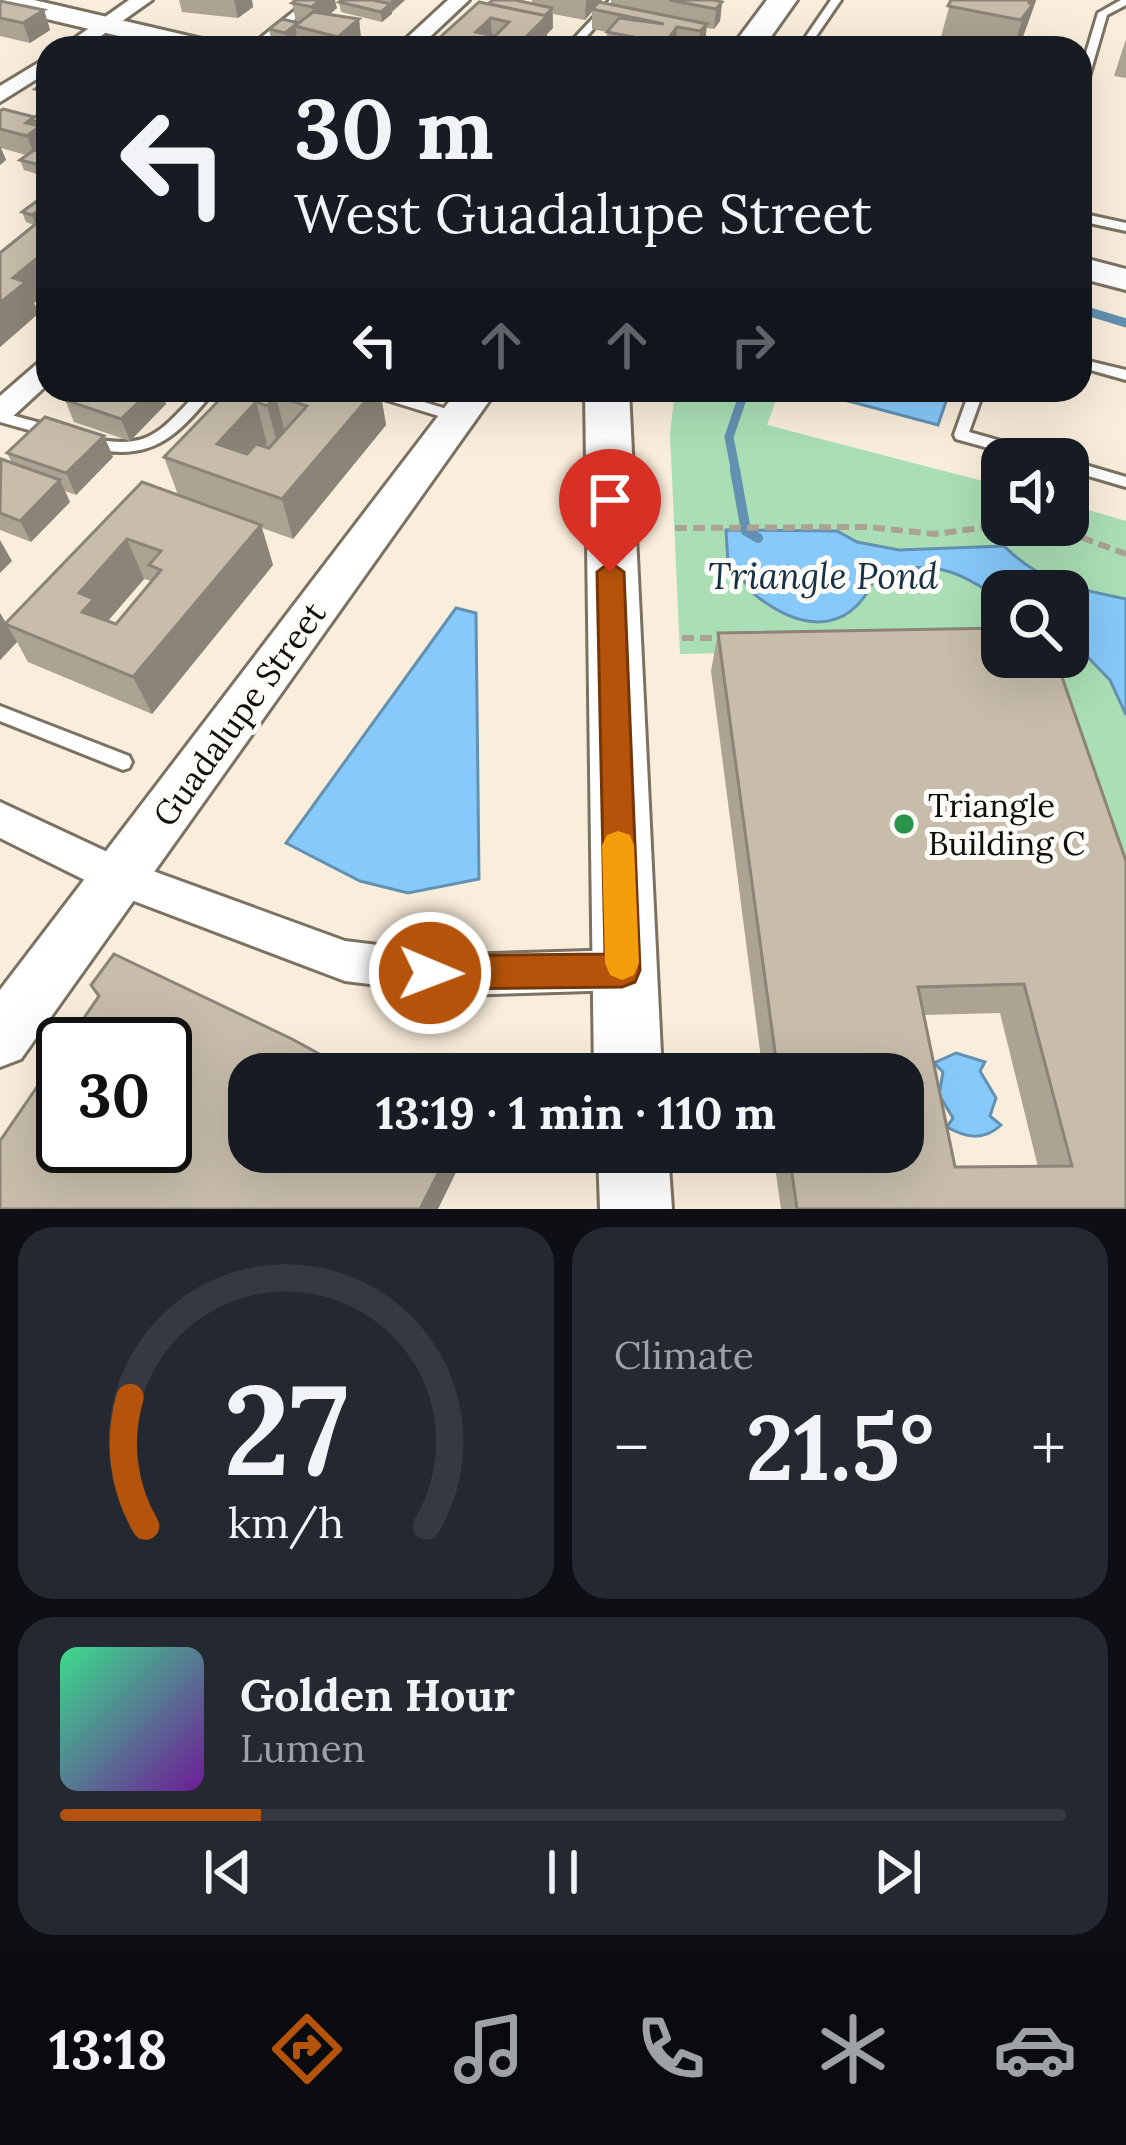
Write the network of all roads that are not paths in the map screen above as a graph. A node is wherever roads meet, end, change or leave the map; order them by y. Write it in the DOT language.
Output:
graph roads {
  1 [pos="0,0"];
  2 [pos="142,0"];
  3 [pos="314,0"];
  4 [pos="459,0"];
  5 [pos="615,0"];
  6 [pos="782,0"];
  7 [pos="836,0"];
  8 [pos="1126,1"];
  9 [pos="106,25"];
  10 [pos="89,36"];
  11 [pos="153,36"];
  12 [pos="268,36"];
  13 [pos="419,36"];
  14 [pos="581,36"];
  15 [pos="756,36"];
  16 [pos="811,36"];
  17 [pos="1092,49"];
  18 [pos="36,71"];
  19 [pos="0,95"];
  20 [pos="1092,220"];
  21 [pos="1126,227"];
  22 [pos="1092,270"];
  23 [pos="1126,280"];
  24 [pos="1092,366"];
  25 [pos="1126,375"];
  26 [pos="36,381"];
  27 [pos="196,402"];
  28 [pos="608,402"];
  29 [pos="973,402"];
  30 [pos="468,404"];
  31 [pos="0,414"];
  32 [pos="981,441"];
  33 [pos="1089,471"];
  34 [pos="1126,482"];
  35 [pos="0,713"];
  36 [pos="123,762"];
  37 [pos="0,819"];
  38 [pos="119,878"];
  39 [pos="622,970"];
  40 [pos="0,1038"];
  41 [pos="627,1053"];
  42 [pos="634,1173"];
  43 [pos="636,1209"];
  1 -- 9 [label="street"];
  2 -- 9 [label="street"];
  3 -- 12 [label="lane"];
  4 -- 13 [label="street"];
  5 -- 14 [label="lane"];
  6 -- 15 [label="main road"];
  7 -- 16 [label="lane"];
  8 -- 17 [label="lane"];
  9 -- 10 [label="street"];
  9 -- 11 [label="street"];
  18 -- 19 [label="street"];
  20 -- 21 [label="lane"];
  22 -- 23 [label="street"];
  24 -- 25 [label="lane"];
  26 -- 31 [label="street"];
  27 -- 31 [label="lane"];
  28 -- 39 [label="main road"];
  29 -- 32 [label="lane"];
  30 -- 38 [label="street, Guadalupe Street"];
  33 -- 34 [label="lane"];
  35 -- 36 [label="lane"];
  37 -- 38 [label="street"];
  38 -- 39 [label="street"];
  38 -- 40 [label="street, Guadalupe Street"];
  39 -- 41 [label="main road"];
  42 -- 43 [label="main road"];
}
